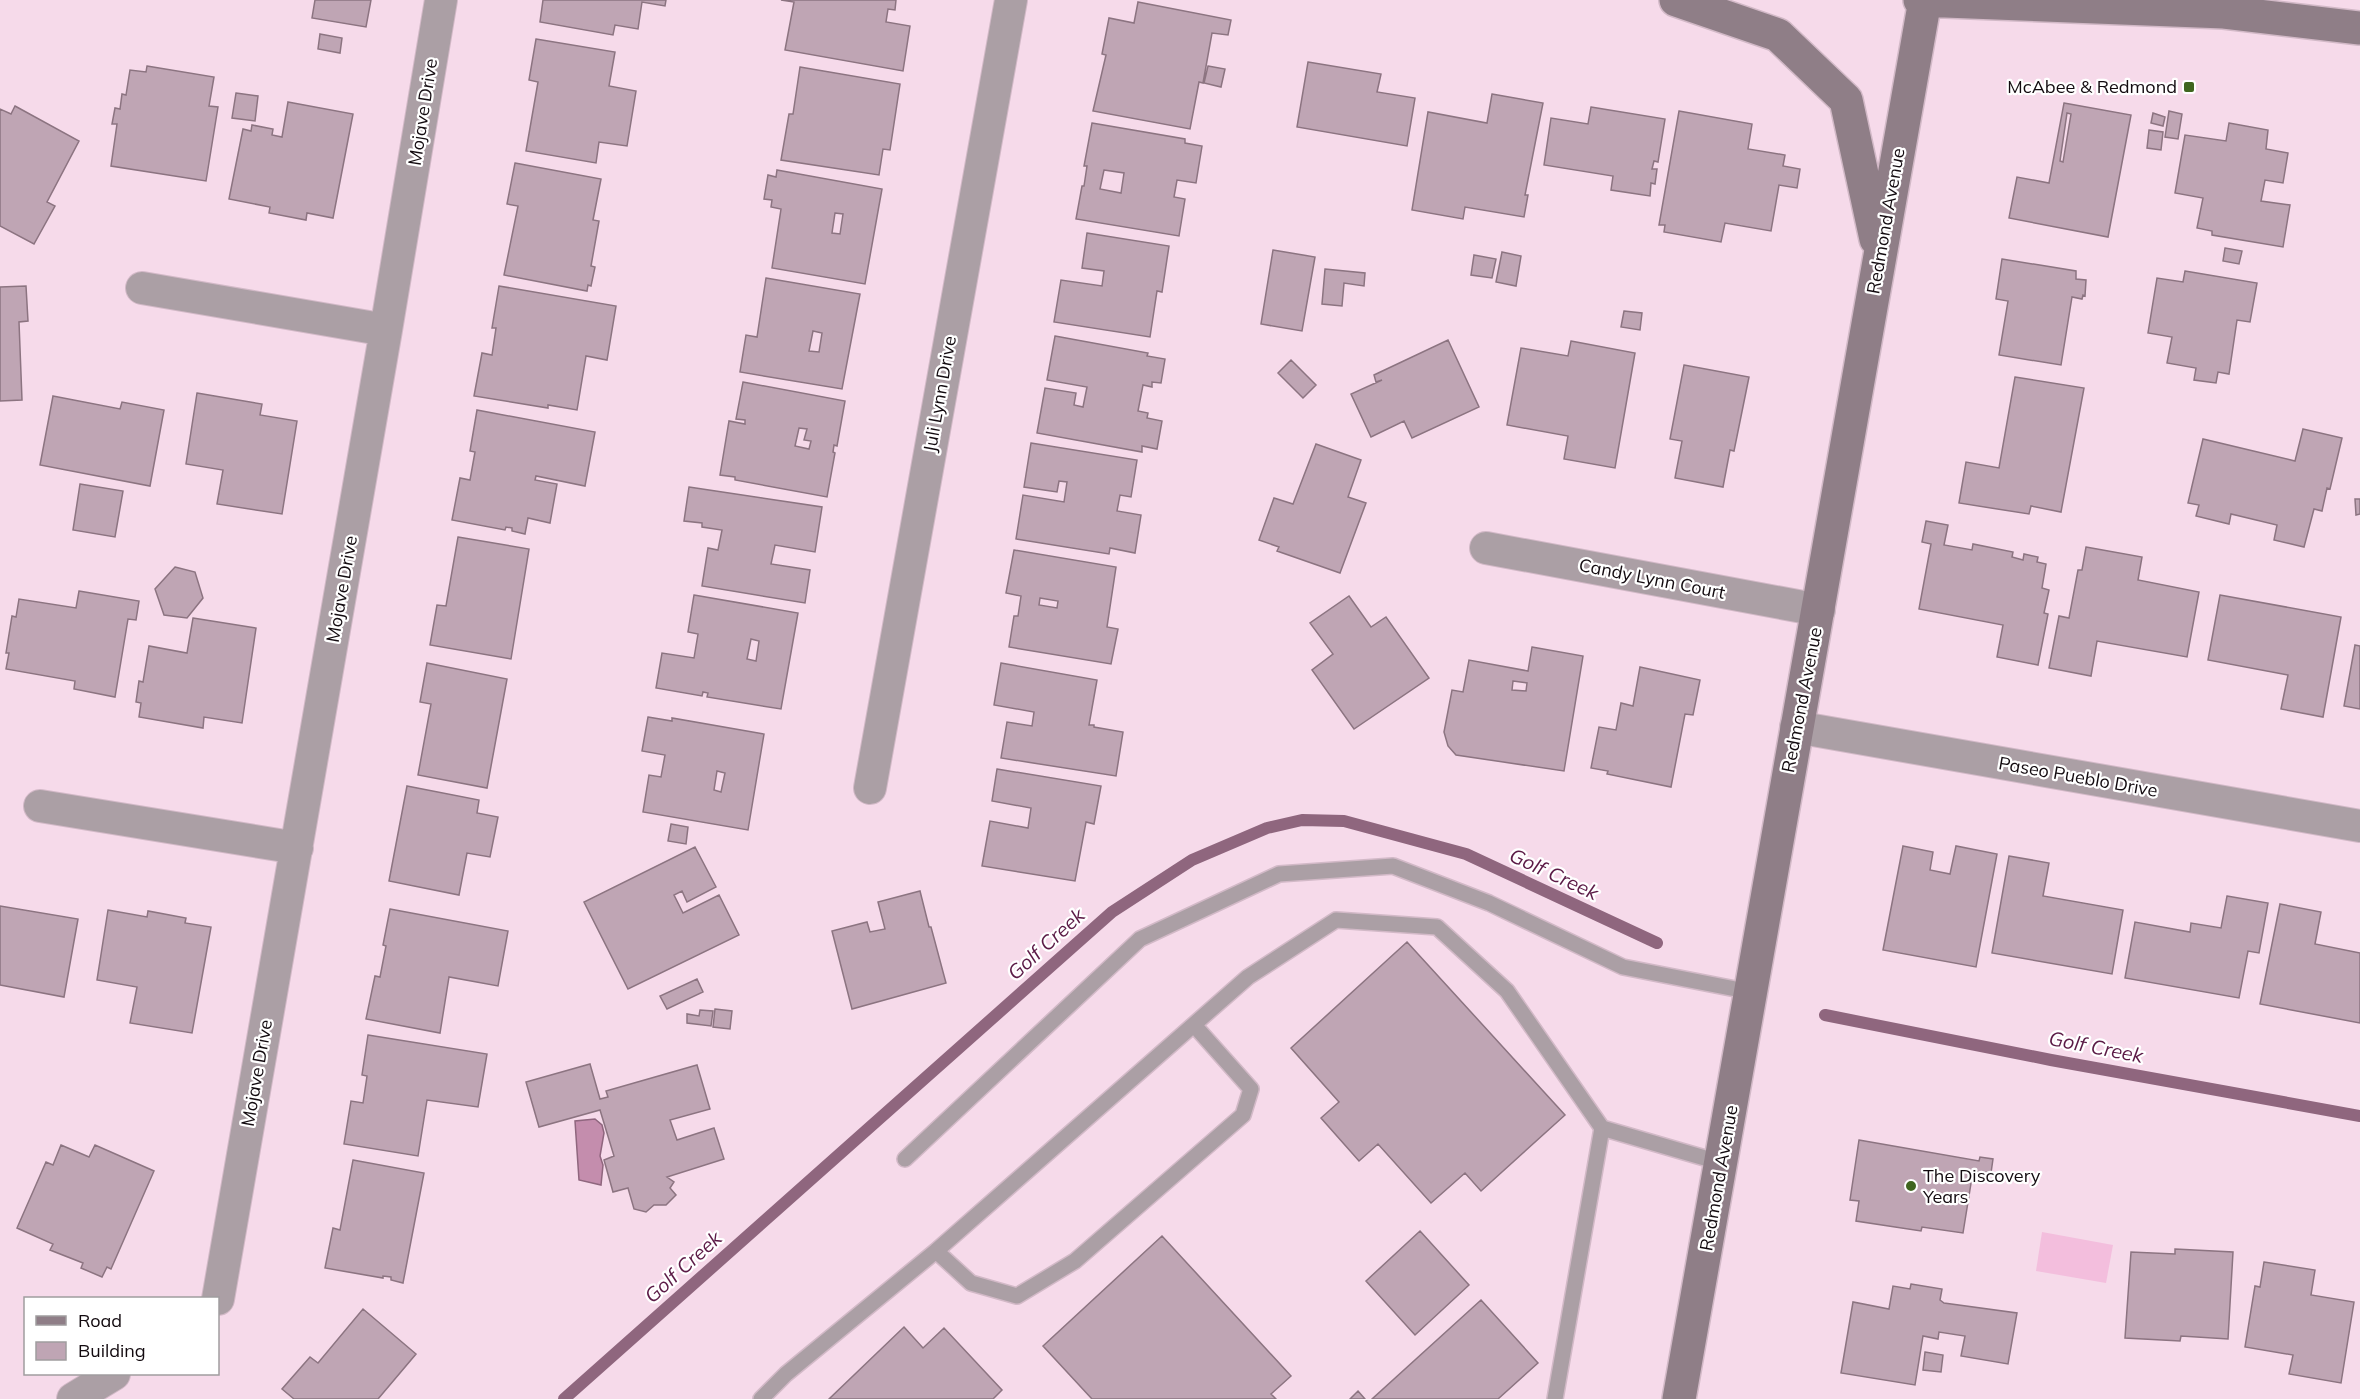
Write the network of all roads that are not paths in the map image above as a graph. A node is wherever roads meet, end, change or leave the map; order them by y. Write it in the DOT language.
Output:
graph roads {
  1 [pos="441,0"];
  2 [pos="1011,0"];
  3 [pos="1676,0"];
  4 [pos="1920,0"];
  5 [pos="1925,0"];
  6 [pos="2360,28"];
  7 [pos="1880,256"];
  8 [pos="142,288"];
  9 [pos="386,330"];
  10 [pos="1486,548"];
  11 [pos="1819,609"];
  12 [pos="1796,727"];
  13 [pos="870,788"];
  14 [pos="40,806"];
  15 [pos="2360,826"];
  16 [pos="297,848"];
  17 [pos="1751,992"];
  18 [pos="1194,1025"];
  19 [pos="1602,1128"];
  20 [pos="904,1159"];
  21 [pos="1722,1163"];
  22 [pos="936,1251"];
  23 [pos="218,1297"];
  24 [pos="112,1375"];
  25 [pos="73,1399"];
  26 [pos="761,1399"];
  27 [pos="1555,1399"];
  28 [pos="1679,1399"];
  1 -- 9 [label="street, Mojave Drive"];
  2 -- 13 [label="street, Juli Lynn Drive"];
  3 -- 7 [label="street"];
  4 -- 5 [label="street"];
  5 -- 6 [label="street"];
  5 -- 7 [label="street, Redmond Avenue"];
  7 -- 11 [label="street, Redmond Avenue"];
  8 -- 9 [label="street"];
  9 -- 16 [label="street, Mojave Drive"];
  10 -- 11 [label="street, Candy Lynn Court"];
  11 -- 12 [label="street, Redmond Avenue"];
  12 -- 15 [label="street, Paseo Pueblo Drive"];
  12 -- 17 [label="street, Redmond Avenue"];
  14 -- 16 [label="street"];
  16 -- 23 [label="street, Mojave Drive"];
  17 -- 20 [label="lane"];
  17 -- 21 [label="street, Redmond Avenue"];
  18 -- 19 [label="lane"];
  18 -- 22 [label="lane"];
  18 -- 22 [label="lane"];
  19 -- 21 [label="lane"];
  19 -- 27 [label="lane"];
  21 -- 28 [label="street, Redmond Avenue"];
  22 -- 26 [label="lane"];
  24 -- 25 [label="street"];
}
